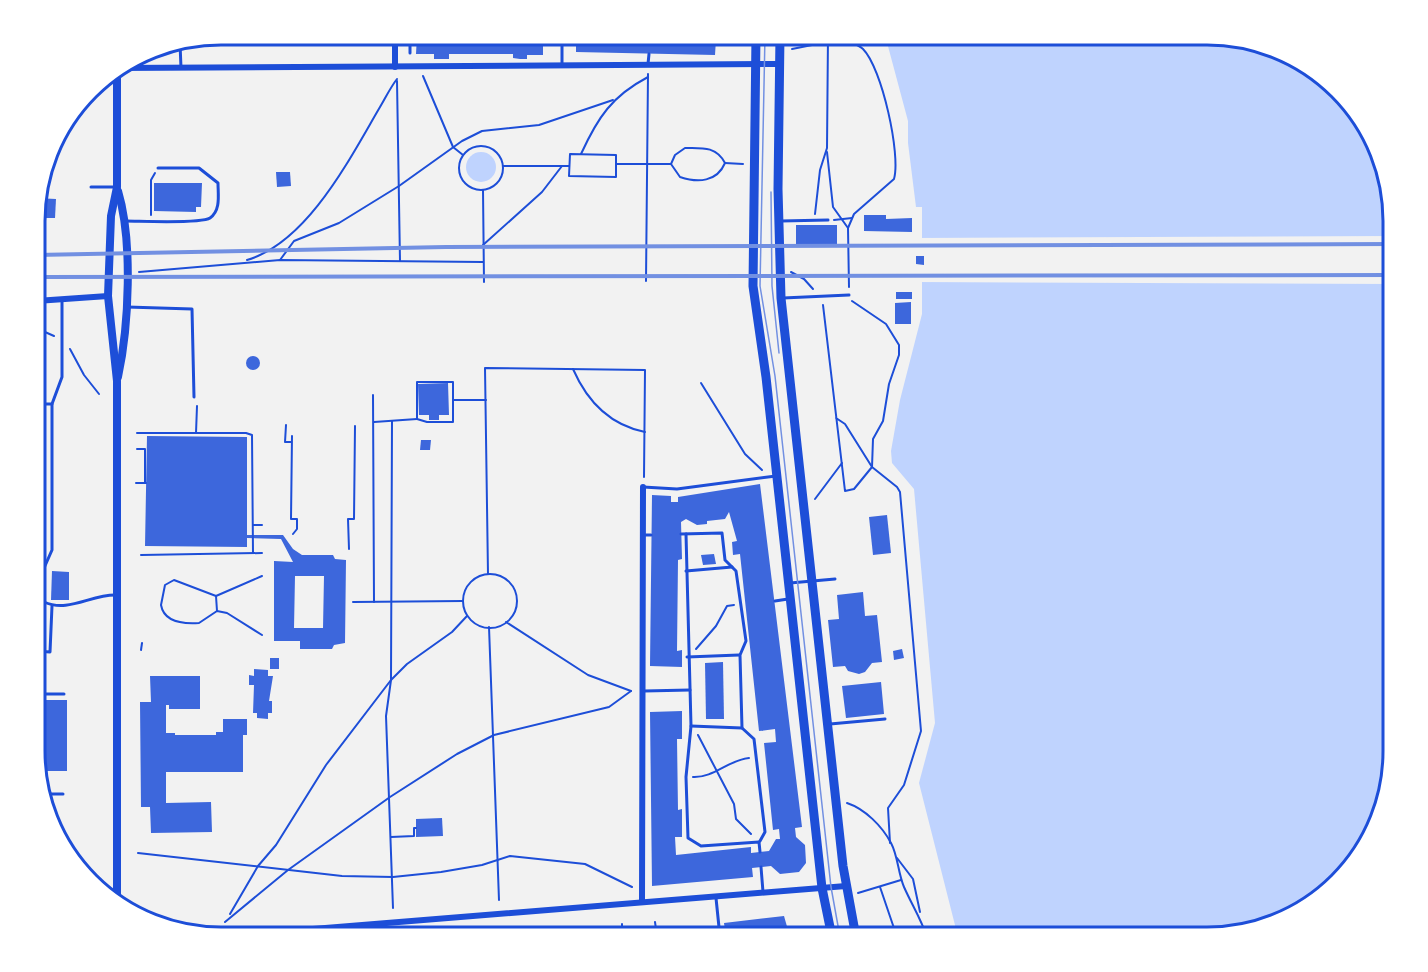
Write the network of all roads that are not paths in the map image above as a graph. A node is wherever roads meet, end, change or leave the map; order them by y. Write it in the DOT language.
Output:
graph roads {
  1 [pos="395,45"];
  2 [pos="410,45"];
  3 [pos="562,45"];
  4 [pos="756,45"];
  5 [pos="780,45"];
  6 [pos="180,50"];
  7 [pos="410,53"];
  8 [pos="649,54"];
  9 [pos="779,64"];
  10 [pos="648,65"];
  11 [pos="756,65"];
  12 [pos="562,66"];
  13 [pos="395,67"];
  14 [pos="181,68"];
  15 [pos="133,69"];
  16 [pos="118,79"];
  17 [pos="158,168"];
  18 [pos="91,187"];
  19 [pos="117,187"];
  20 [pos="828,220"];
  21 [pos="126,221"];
  22 [pos="778,221"];
  23 [pos="849,295"];
  24 [pos="108,296"];
  25 [pos="781,298"];
  26 [pos="62,300"];
  27 [pos="45,301"];
  28 [pos="125,307"];
  29 [pos="117,381"];
  30 [pos="194,397"];
  31 [pos="45,404"];
  32 [pos="52,404"];
  33 [pos="777,476"];
  34 [pos="643,487"];
  35 [pos="643,535"];
  36 [pos="651,535"];
  37 [pos="45,565"];
  38 [pos="733,567"];
  39 [pos="686,571"];
  40 [pos="836,579"];
  41 [pos="811,581"];
  42 [pos="789,583"];
  43 [pos="117,595"];
  44 [pos="791,599"];
  45 [pos="775,601"];
  46 [pos="45,602"];
  47 [pos="746,603"];
  48 [pos="741,604"];
  49 [pos="52,606"];
  50 [pos="45,652"];
  51 [pos="740,655"];
  52 [pos="687,657"];
  53 [pos="690,690"];
  54 [pos="643,691"];
  55 [pos="45,694"];
  56 [pos="64,694"];
  57 [pos="885,719"];
  58 [pos="827,724"];
  59 [pos="691,726"];
  60 [pos="742,729"];
  61 [pos="51,794"];
  62 [pos="63,794"];
  63 [pos="759,842"];
  64 [pos="760,852"];
  65 [pos="761,867"];
  66 [pos="846,886"];
  67 [pos="822,888"];
  68 [pos="117,892"];
  69 [pos="764,892"];
  70 [pos="716,896"];
  71 [pos="642,902"];
  72 [pos="367,927"];
  73 [pos="719,927"];
  74 [pos="830,927"];
  75 [pos="854,927"];
  1 -- 13 [label="street"];
  2 -- 7 [label="lane"];
  3 -- 12 [label="lane"];
  4 -- 11 [label="main road"];
  5 -- 9 [label="main road"];
  6 -- 14 [label="lane"];
  8 -- 10 [label="lane"];
  9 -- 11 [label="street"];
  9 -- 22 [label="main road"];
  10 -- 11 [label="street"];
  10 -- 12 [label="street"];
  11 -- 33 [label="main road"];
  12 -- 13 [label="street"];
  13 -- 14 [label="street"];
  14 -- 15 [label="street"];
  16 -- 19 [label="street"];
  17 -- 21 [label="lane"];
  18 -- 19 [label="lane"];
  19 -- 21 [label="street"];
  19 -- 24 [label="street"];
  20 -- 22 [label="lane"];
  21 -- 28 [label="street"];
  22 -- 25 [label="main road"];
  23 -- 25 [label="lane"];
  24 -- 26 [label="street"];
  24 -- 29 [label="street"];
  25 -- 41 [label="main road"];
  26 -- 27 [label="street"];
  26 -- 32 [label="lane"];
  28 -- 29 [label="street"];
  28 -- 30 [label="lane"];
  29 -- 43 [label="street"];
  31 -- 32 [label="lane"];
  32 -- 37 [label="lane"];
  33 -- 34 [label="lane"];
  33 -- 42 [label="main road"];
  34 -- 35 [label="street"];
  35 -- 36 [label="lane"];
  35 -- 54 [label="street"];
  38 -- 39 [label="lane"];
  38 -- 39 [label="lane"];
  38 -- 48 [label="lane"];
  39 -- 52 [label="lane"];
  40 -- 41 [label="lane"];
  41 -- 42 [label="lane"];
  41 -- 58 [label="main road"];
  42 -- 44 [label="main road"];
  43 -- 49 [label="lane"];
  43 -- 68 [label="street"];
  44 -- 45 [label="lane"];
  44 -- 67 [label="main road"];
  46 -- 49 [label="lane"];
  47 -- 48 [label="lane"];
  48 -- 51 [label="lane"];
  49 -- 50 [label="lane"];
  51 -- 52 [label="lane"];
  51 -- 60 [label="lane"];
  52 -- 53 [label="lane"];
  53 -- 54 [label="lane"];
  53 -- 59 [label="lane"];
  54 -- 71 [label="street"];
  55 -- 56 [label="lane"];
  57 -- 58 [label="lane"];
  58 -- 66 [label="main road"];
  59 -- 60 [label="lane"];
  59 -- 63 [label="lane"];
  60 -- 63 [label="lane"];
  61 -- 62 [label="lane"];
  63 -- 64 [label="lane"];
  65 -- 69 [label="lane"];
  66 -- 67 [label="street"];
  66 -- 75 [label="main road"];
  67 -- 69 [label="street"];
  67 -- 74 [label="main road"];
  69 -- 70 [label="street"];
  70 -- 71 [label="street"];
  70 -- 73 [label="lane"];
  71 -- 72 [label="street"];
}
